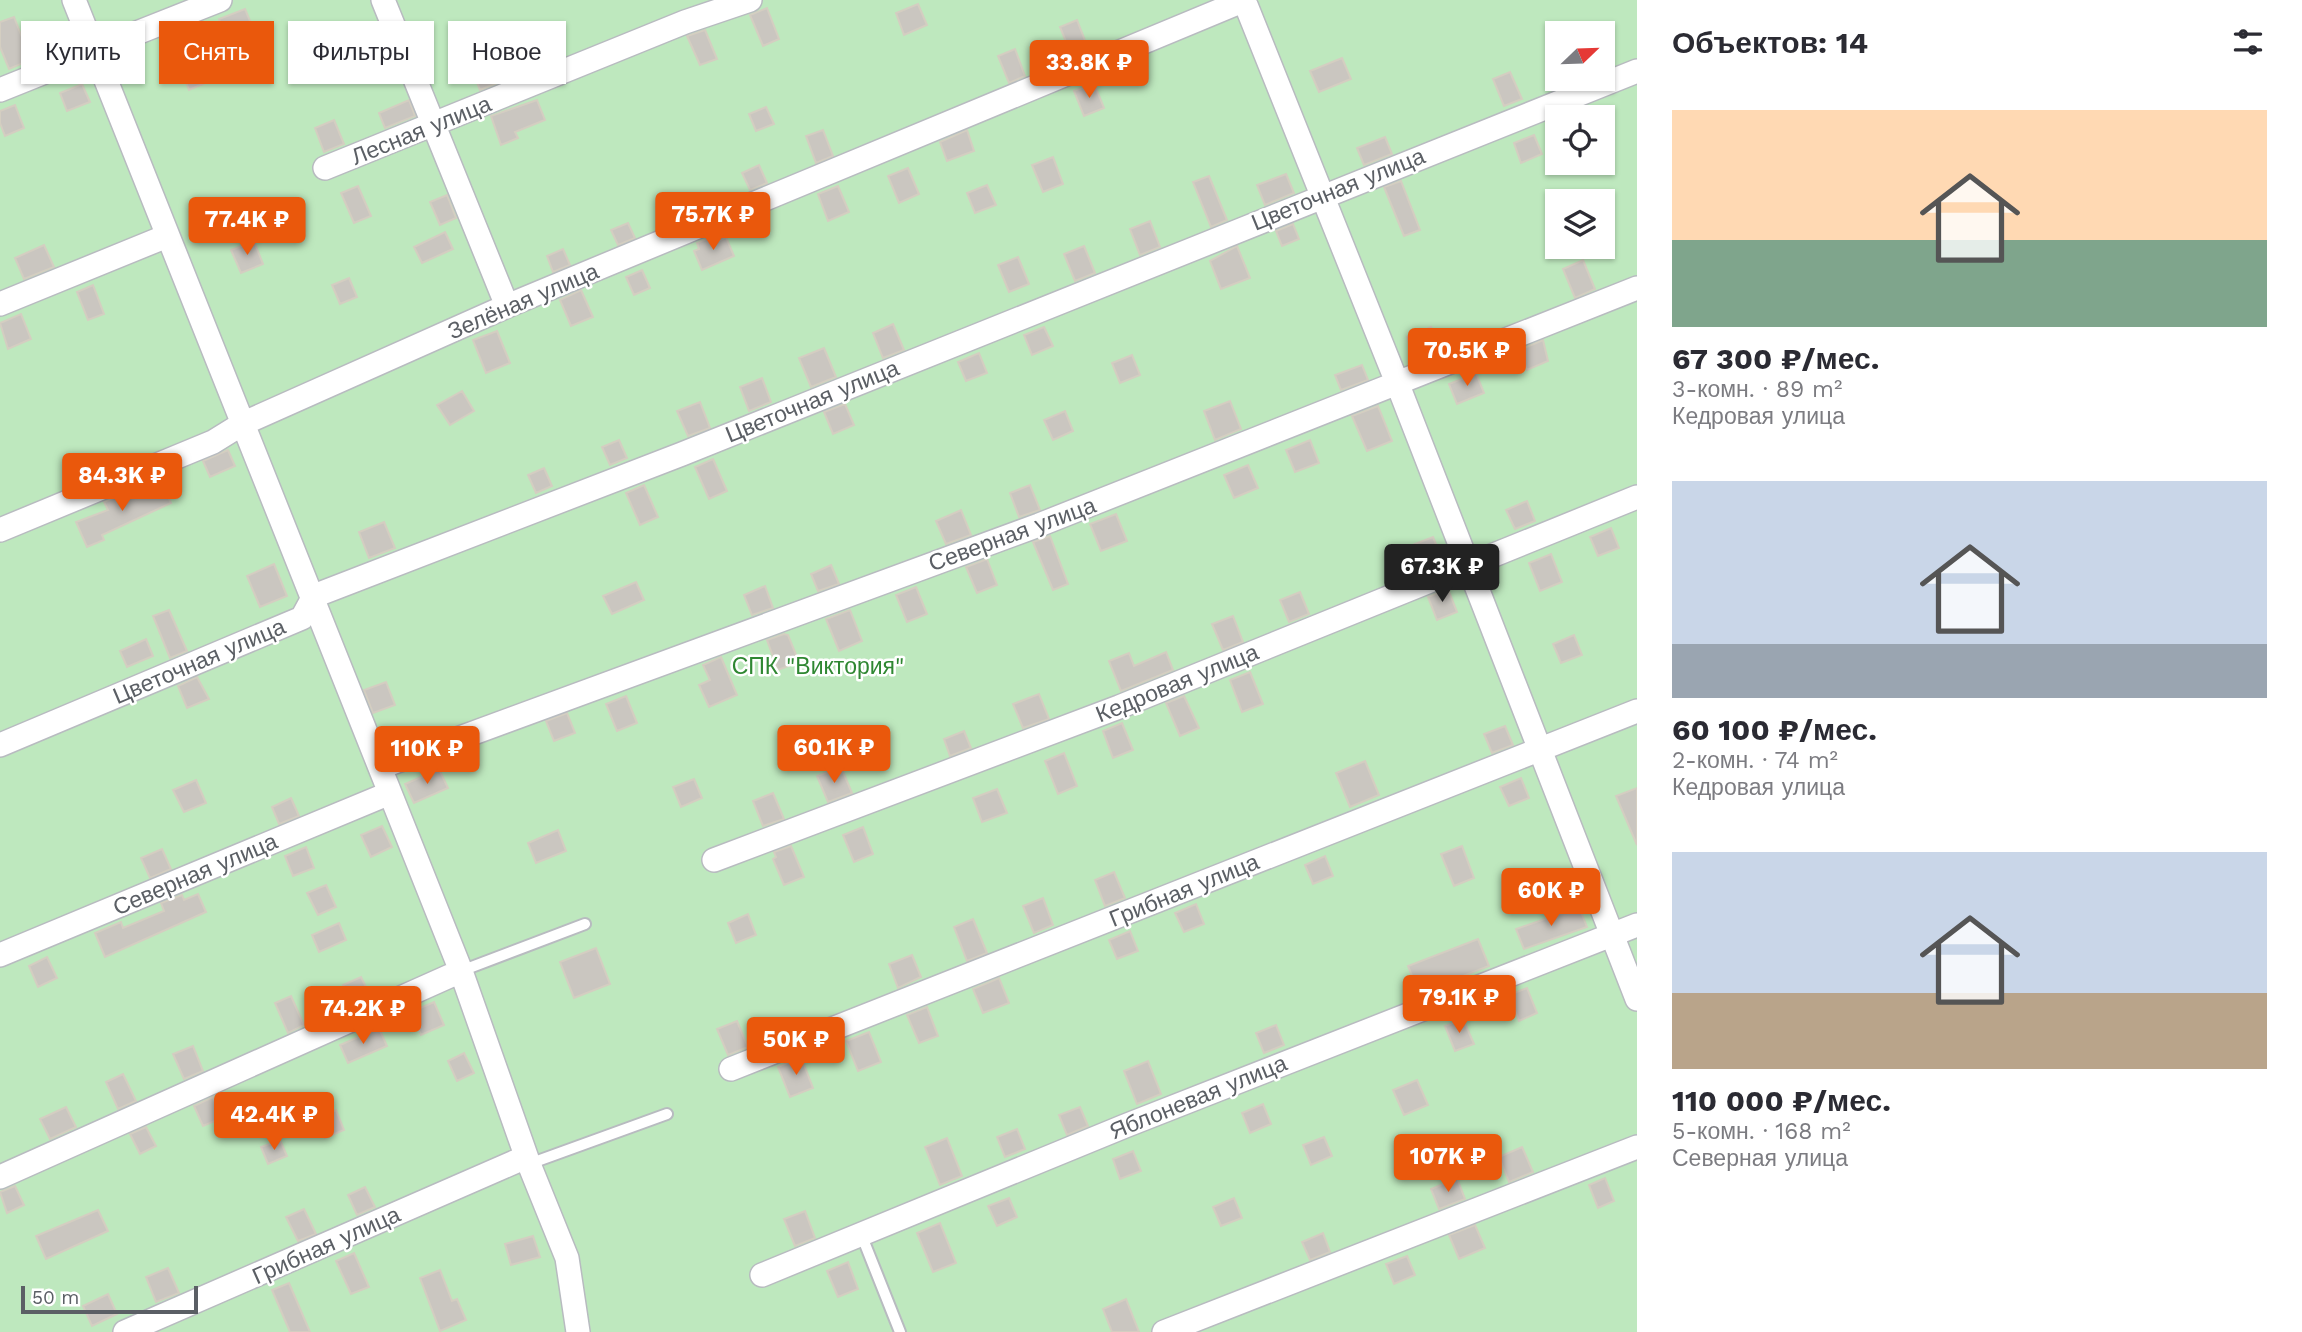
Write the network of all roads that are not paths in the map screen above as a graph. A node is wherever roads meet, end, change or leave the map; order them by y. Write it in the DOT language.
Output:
graph roads {
  1 [pos="74,0"];
  2 [pos="220,0"];
  3 [pos="383,0"];
  4 [pos="750,0"];
  5 [pos="1244,0"];
  6 [pos="83,21"];
  7 [pos="145,30"];
  8 [pos="1637,71"];
  9 [pos="21,82"];
  10 [pos="109,84"];
  11 [pos="0,90"];
  12 [pos="435,125"];
  13 [pos="325,168"];
  14 [pos="1320,196"];
  15 [pos="167,236"];
  16 [pos="1637,288"];
  17 [pos="0,304"];
  18 [pos="508,306"];
  19 [pos="1398,385"];
  20 [pos="242,424"];
  21 [pos="1637,497"];
  22 [pos="0,530"];
  23 [pos="1467,565"];
  24 [pos="314,596"];
  25 [pos="1637,711"];
  26 [pos="0,745"];
  27 [pos="1541,749"];
  28 [pos="381,766"];
  29 [pos="390,793"];
  30 [pos="714,860"];
  31 [pos="585,924"];
  32 [pos="1637,925"];
  33 [pos="1612,935"];
  34 [pos="0,955"];
  35 [pos="461,971"];
  36 [pos="1637,999"];
  37 [pos="731,1069"];
  38 [pos="667,1114"];
  39 [pos="1637,1147"];
  40 [pos="528,1160"];
  41 [pos="0,1177"];
  42 [pos="861,1234"];
  43 [pos="762,1275"];
  44 [pos="125,1332"];
  45 [pos="578,1332"];
  46 [pos="900,1332"];
  47 [pos="1164,1332"];
  1 -- 6 [label="street"];
  2 -- 7 [label="street"];
  3 -- 12 [label="street"];
  4 -- 12 [label="street, Лесная улица"];
  5 -- 14 [label="street"];
  5 -- 18 [label="street, Зелёная улица"];
  8 -- 14 [label="street, Цветочная улица"];
  9 -- 11 [label="street"];
  10 -- 15 [label="street"];
  12 -- 13 [label="street, Лесная улица"];
  12 -- 18 [label="street"];
  14 -- 19 [label="street"];
  14 -- 24 [label="street, Цветочная улица"];
  15 -- 17 [label="street"];
  15 -- 20 [label="street"];
  16 -- 19 [label="street, Северная улица"];
  18 -- 20 [label="street, Зелёная улица"];
  19 -- 23 [label="street"];
  19 -- 28 [label="street, Северная улица"];
  20 -- 22 [label="street, Зелёная улица"];
  20 -- 24 [label="street"];
  21 -- 23 [label="street, Кедровая улица"];
  23 -- 27 [label="street"];
  23 -- 30 [label="street, Кедровая улица"];
  24 -- 26 [label="street, Цветочная улица"];
  24 -- 28 [label="street"];
  25 -- 27 [label="street, Грибная улица"];
  27 -- 33 [label="street"];
  27 -- 37 [label="street, Грибная улица"];
  28 -- 29 [label="street"];
  29 -- 34 [label="street, Северная улица"];
  29 -- 35 [label="street"];
  31 -- 35 [label="lane"];
  32 -- 33 [label="street, Яблоневая улица"];
  33 -- 36 [label="street"];
  33 -- 42 [label="street, Яблоневая улица"];
  35 -- 40 [label="street"];
  35 -- 41 [label="street"];
  38 -- 40 [label="lane"];
  39 -- 47 [label="street"];
  40 -- 44 [label="street, Грибная улица"];
  40 -- 45 [label="street"];
  42 -- 43 [label="street, Яблоневая улица"];
  42 -- 46 [label="lane"];
}
